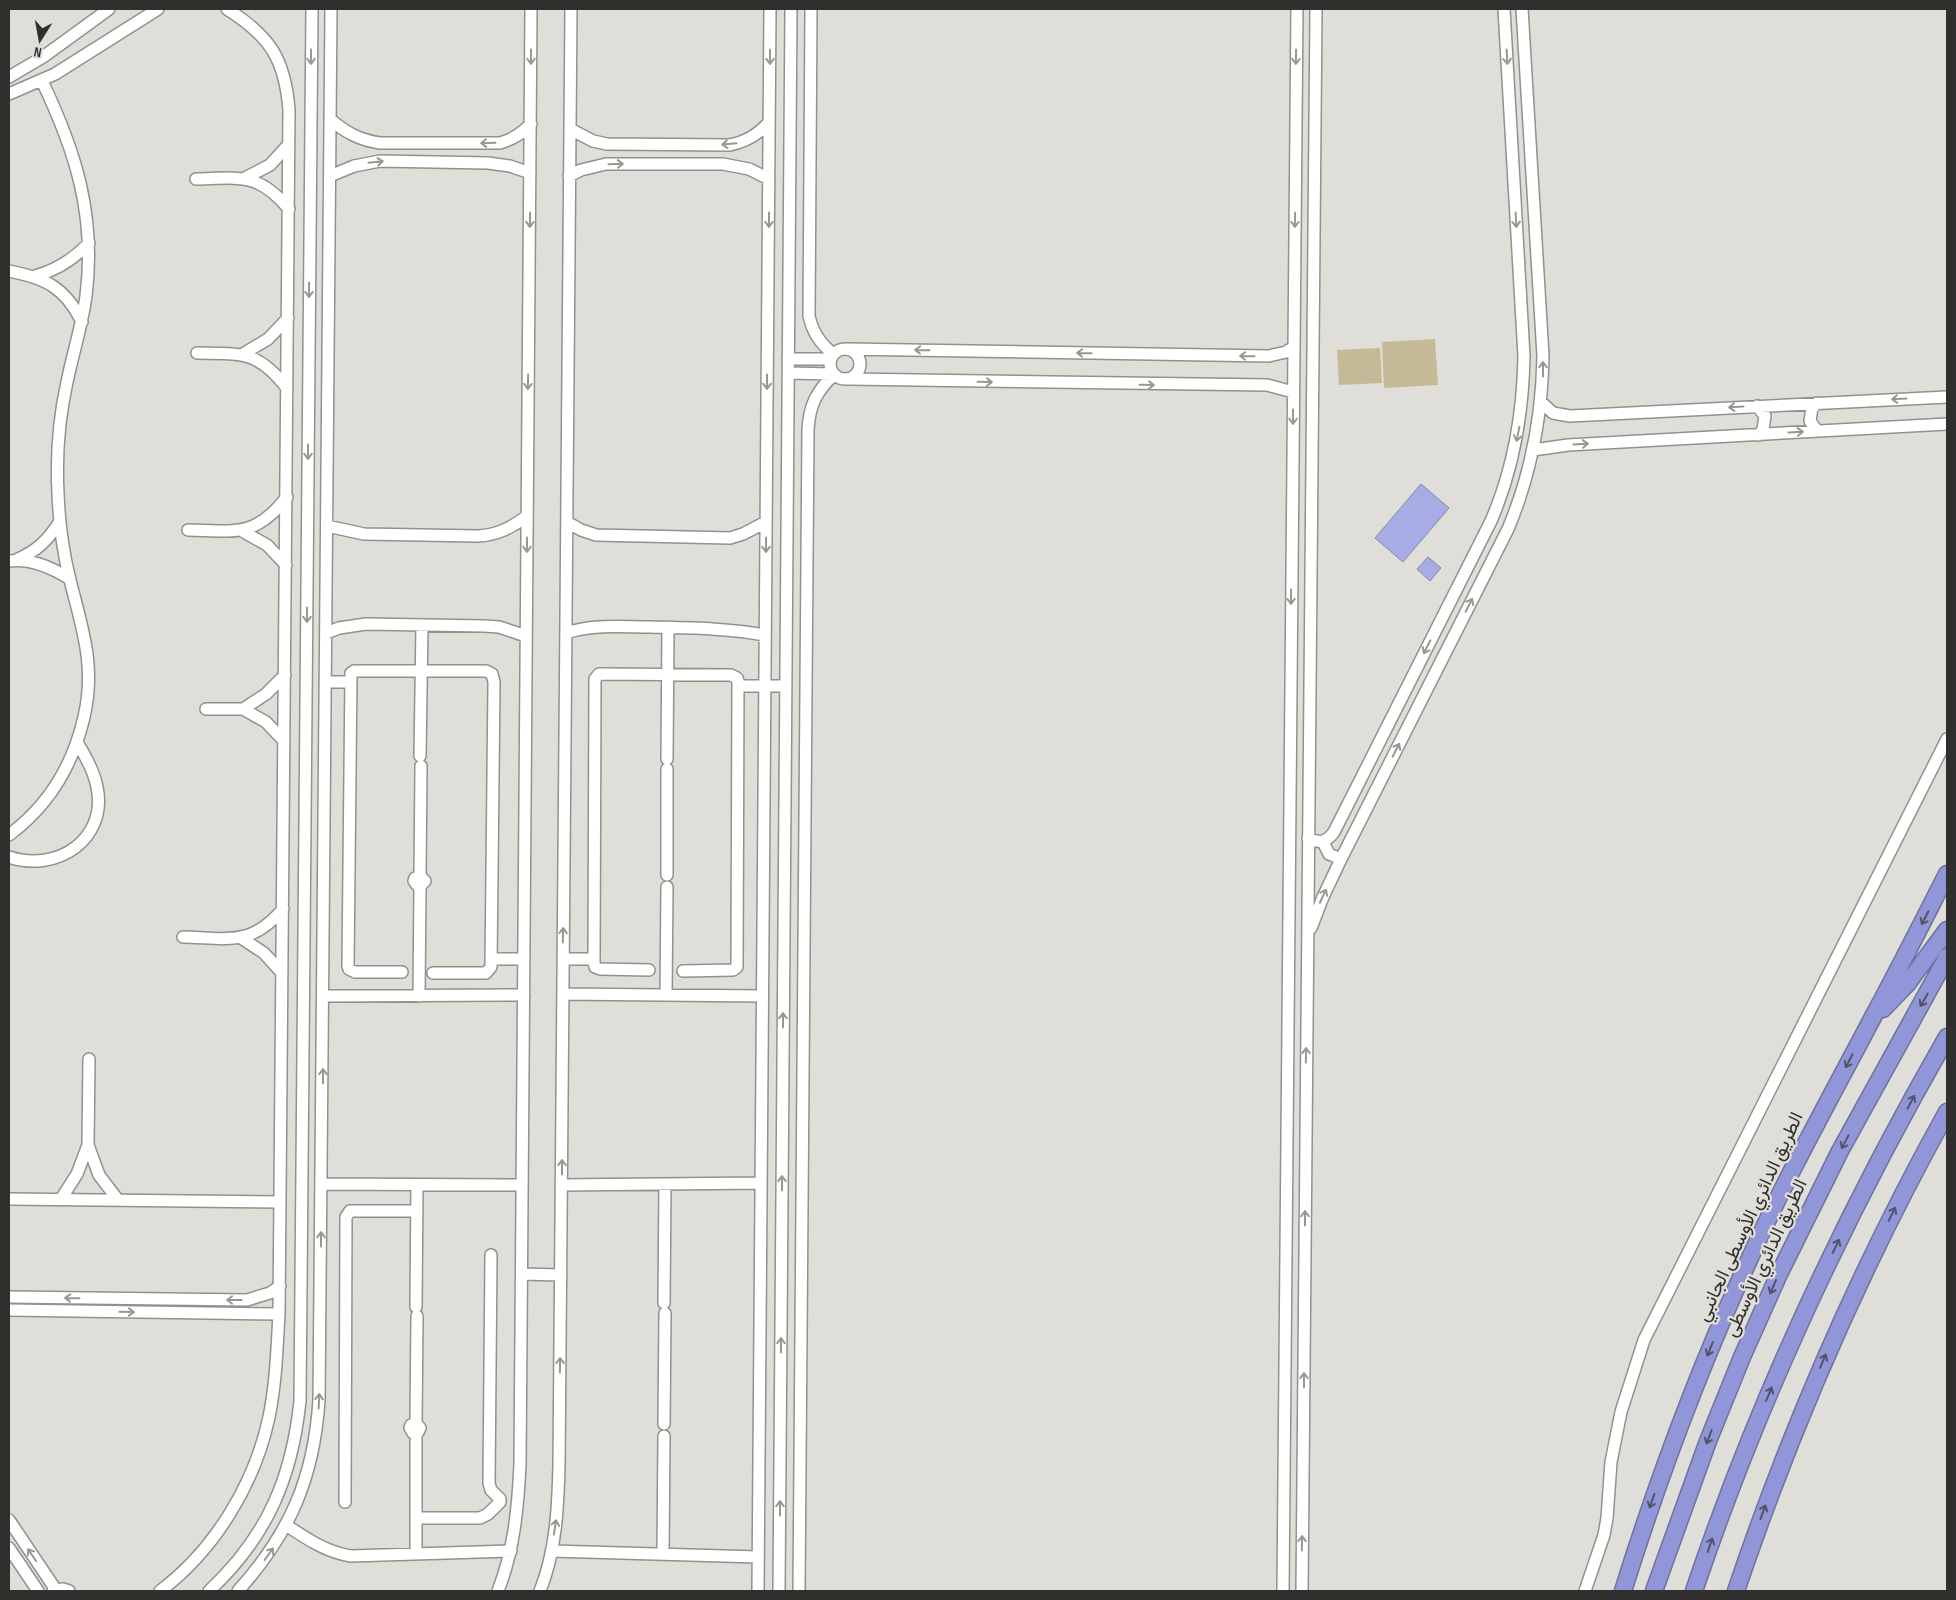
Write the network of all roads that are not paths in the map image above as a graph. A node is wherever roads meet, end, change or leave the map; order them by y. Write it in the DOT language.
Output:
graph roads {
  1 [pos="109,9"];
  2 [pos="158,9"];
  3 [pos="227,9"];
  4 [pos="312,9"];
  5 [pos="331,9"];
  6 [pos="531,9"];
  7 [pos="571,9"];
  8 [pos="770,9"];
  9 [pos="791,9"];
  10 [pos="811,9"];
  11 [pos="1504,9"];
  12 [pos="1522,9"];
  13 [pos="1297,13"];
  14 [pos="1315,14"];
  15 [pos="24,69"];
  16 [pos="9,77"];
  17 [pos="38,83"];
  18 [pos="9,94"];
  19 [pos="330,119"];
  20 [pos="769,122"];
  21 [pos="530,124"];
  22 [pos="570,129"];
  23 [pos="289,144"];
  24 [pos="530,173"];
  25 [pos="330,176"];
  26 [pos="570,176"];
  27 [pos="245,178"];
  28 [pos="196,179"];
  29 [pos="769,179"];
  30 [pos="289,210"];
  31 [pos="310,214"];
  32 [pos="330,214"];
  33 [pos="88,243"];
  34 [pos="310,258"];
  35 [pos="329,258"];
  36 [pos="9,271"];
  37 [pos="35,276"];
  38 [pos="288,318"];
  39 [pos="82,322"];
  40 [pos="1294,347"];
  41 [pos="847,349"];
  42 [pos="197,353"];
  43 [pos="243,354"];
  44 [pos="832,357"];
  45 [pos="788,359"];
  46 [pos="788,373"];
  47 [pos="834,375"];
  48 [pos="849,379"];
  49 [pos="287,388"];
  50 [pos="1293,392"];
  51 [pos="1947,397"];
  52 [pos="1541,402"];
  53 [pos="1817,403"];
  54 [pos="1757,406"];
  55 [pos="1947,424"];
  56 [pos="1818,431"];
  57 [pos="1759,434"];
  58 [pos="1533,450"];
  59 [pos="286,497"];
  60 [pos="527,516"];
  61 [pos="60,521"];
  62 [pos="567,522"];
  63 [pos="766,522"];
  64 [pos="327,526"];
  65 [pos="188,530"];
  66 [pos="242,531"];
  67 [pos="13,561"];
  68 [pos="1292,562"];
  69 [pos="1310,562"];
  70 [pos="286,566"];
  71 [pos="70,579"];
  72 [pos="422,625"];
  73 [pos="668,628"];
  74 [pos="326,632"];
  75 [pos="566,633"];
  76 [pos="765,635"];
  77 [pos="526,636"];
  78 [pos="421,672"];
  79 [pos="285,675"];
  80 [pos="668,675"];
  81 [pos="326,682"];
  82 [pos="350,682"];
  83 [pos="738,686"];
  84 [pos="765,686"];
  85 [pos="785,686"];
  86 [pos="206,708"];
  87 [pos="243,709"];
  88 [pos="1947,739"];
  89 [pos="284,741"];
  90 [pos="77,742"];
  91 [pos="9,835"];
  92 [pos="1308,838"];
  93 [pos="1323,842"];
  94 [pos="9,857"];
  95 [pos="1341,859"];
  96 [pos="1947,874"];
  97 [pos="283,908"];
  98 [pos="1947,930"];
  99 [pos="183,937"];
  100 [pos="241,938"];
  101 [pos="1307,942"];
  102 [pos="1947,957"];
  103 [pos="491,959"];
  104 [pos="524,959"];
  105 [pos="563,959"];
  106 [pos="594,959"];
  107 [pos="649,970"];
  108 [pos="683,971"];
  109 [pos="402,972"];
  110 [pos="433,972"];
  111 [pos="282,973"];
  112 [pos="563,994"];
  113 [pos="524,995"];
  114 [pos="666,995"];
  115 [pos="323,996"];
  116 [pos="419,996"];
  117 [pos="762,996"];
  118 [pos="1874,1017"];
  119 [pos="1947,1037"];
  120 [pos="89,1059"];
  121 [pos="761,1098"];
  122 [pos="782,1098"];
  123 [pos="1947,1112"];
  124 [pos="1287,1126"];
  125 [pos="1306,1126"];
  126 [pos="88,1145"];
  127 [pos="761,1183"];
  128 [pos="322,1184"];
  129 [pos="665,1184"];
  130 [pos="417,1185"];
  131 [pos="522,1185"];
  132 [pos="561,1185"];
  133 [pos="9,1199"];
  134 [pos="61,1199"];
  135 [pos="118,1200"];
  136 [pos="280,1202"];
  137 [pos="417,1211"];
  138 [pos="491,1255"];
  139 [pos="522,1274"];
  140 [pos="561,1275"];
  141 [pos="280,1286"];
  142 [pos="9,1297"];
  143 [pos="9,1310"];
  144 [pos="279,1314"];
  145 [pos="301,1342"];
  146 [pos="320,1342"];
  147 [pos="345,1502"];
  148 [pos="416,1518"];
  149 [pos="9,1520"];
  150 [pos="286,1525"];
  151 [pos="758,1542"];
  152 [pos="780,1542"];
  153 [pos="9,1548"];
  154 [pos="511,1551"];
  155 [pos="552,1551"];
  156 [pos="416,1553"];
  157 [pos="663,1554"];
  158 [pos="758,1557"];
  159 [pos="55,1590"];
  160 [pos="38,1591"];
  161 [pos="69,1591"];
  162 [pos="160,1591"];
  163 [pos="209,1591"];
  164 [pos="238,1591"];
  165 [pos="498,1591"];
  166 [pos="540,1591"];
  167 [pos="758,1591"];
  168 [pos="779,1591"];
  169 [pos="799,1591"];
  170 [pos="1283,1591"];
  171 [pos="1302,1591"];
  172 [pos="1585,1591"];
  173 [pos="1623,1591"];
  174 [pos="1654,1591"];
  175 [pos="1694,1591"];
  176 [pos="1736,1591"];
  1 -- 15 [label="street"];
  2 -- 17 [label="street"];
  3 -- 23 [label="street"];
  4 -- 31 [label="street, one-way"];
  5 -- 19 [label="street"];
  6 -- 21 [label="street, one-way"];
  7 -- 22 [label="street"];
  8 -- 20 [label="street, one-way"];
  9 -- 45 [label="street"];
  10 -- 44 [label="street"];
  11 -- 93 [label="street, one-way"];
  52 -- 12 [label="street, one-way"];
  13 -- 14 [label="street"];
  13 -- 40 [label="street, one-way"];
  14 -- 69 [label="street"];
  15 -- 16 [label="street"];
  15 -- 17 [label="street"];
  17 -- 18 [label="street"];
  17 -- 33 [label="street"];
  21 -- 19 [label="street, one-way"];
  19 -- 25 [label="street"];
  20 -- 22 [label="street, one-way"];
  20 -- 29 [label="street"];
  21 -- 24 [label="street"];
  22 -- 26 [label="street"];
  23 -- 27 [label="street"];
  23 -- 30 [label="street"];
  25 -- 24 [label="street, one-way"];
  24 -- 60 [label="street, one-way"];
  25 -- 32 [label="street"];
  26 -- 29 [label="street, one-way"];
  26 -- 62 [label="street"];
  27 -- 28 [label="street"];
  27 -- 30 [label="street"];
  29 -- 63 [label="street, one-way"];
  30 -- 38 [label="street"];
  31 -- 32 [label="street"];
  31 -- 34 [label="street"];
  32 -- 35 [label="street"];
  33 -- 37 [label="street"];
  33 -- 39 [label="street"];
  34 -- 35 [label="street"];
  34 -- 145 [label="street, one-way"];
  35 -- 64 [label="street"];
  36 -- 37 [label="street"];
  37 -- 39 [label="street"];
  38 -- 43 [label="street"];
  38 -- 49 [label="street"];
  39 -- 61 [label="street"];
  40 -- 41 [label="street, one-way"];
  40 -- 50 [label="street"];
  41 -- 44 [label="street"];
  41 -- 48 [label="street"];
  42 -- 43 [label="street"];
  43 -- 49 [label="street"];
  44 -- 45 [label="street"];
  44 -- 47 [label="street"];
  45 -- 46 [label="street"];
  46 -- 47 [label="street"];
  46 -- 85 [label="street"];
  47 -- 48 [label="street"];
  47 -- 169 [label="street"];
  48 -- 50 [label="street, one-way"];
  49 -- 59 [label="street"];
  50 -- 68 [label="street, one-way"];
  51 -- 53 [label="street, one-way"];
  54 -- 52 [label="street, one-way"];
  52 -- 58 [label="street"];
  53 -- 54 [label="street"];
  53 -- 56 [label="street"];
  54 -- 57 [label="street"];
  55 -- 56 [label="street"];
  57 -- 56 [label="street, one-way"];
  58 -- 57 [label="street, one-way"];
  95 -- 58 [label="street, one-way"];
  59 -- 66 [label="street"];
  59 -- 70 [label="street"];
  60 -- 64 [label="street"];
  60 -- 77 [label="street, one-way"];
  61 -- 67 [label="street"];
  61 -- 71 [label="street"];
  62 -- 63 [label="street"];
  62 -- 75 [label="street"];
  63 -- 76 [label="street, one-way"];
  64 -- 74 [label="street"];
  65 -- 66 [label="street"];
  66 -- 70 [label="street"];
  67 -- 71 [label="street"];
  68 -- 69 [label="street"];
  68 -- 124 [label="street, one-way"];
  69 -- 92 [label="street"];
  70 -- 79 [label="street"];
  71 -- 90 [label="street"];
  72 -- 74 [label="street"];
  72 -- 77 [label="street"];
  72 -- 78 [label="street"];
  73 -- 75 [label="street"];
  73 -- 76 [label="street"];
  73 -- 80 [label="street"];
  74 -- 81 [label="street"];
  105 -- 75 [label="street, one-way"];
  76 -- 84 [label="street"];
  77 -- 104 [label="street"];
  78 -- 82 [label="street"];
  78 -- 103 [label="street"];
  78 -- 116 [label="street"];
  79 -- 87 [label="street"];
  79 -- 89 [label="street"];
  80 -- 83 [label="street"];
  80 -- 106 [label="street"];
  80 -- 114 [label="street"];
  81 -- 82 [label="street"];
  81 -- 115 [label="street"];
  82 -- 109 [label="street"];
  83 -- 84 [label="street"];
  83 -- 108 [label="street"];
  84 -- 85 [label="street"];
  84 -- 117 [label="street"];
  122 -- 85 [label="street, one-way"];
  86 -- 87 [label="street"];
  87 -- 89 [label="street"];
  88 -- 172 [label="street"];
  89 -- 97 [label="street"];
  90 -- 91 [label="street"];
  90 -- 94 [label="street"];
  92 -- 93 [label="street"];
  92 -- 101 [label="street"];
  93 -- 95 [label="street"];
  101 -- 95 [label="street, one-way"];
  96 -- 118 [label="highway, الطريق الدائري الأوسطى الجانبي, one-way"];
  97 -- 100 [label="street"];
  97 -- 111 [label="street"];
  98 -- 118 [label="highway"];
  99 -- 100 [label="street"];
  100 -- 111 [label="street"];
  125 -- 101 [label="street, one-way"];
  102 -- 174 [label="highway, الطريق الدائري الأوسطى, one-way"];
  103 -- 104 [label="street"];
  103 -- 110 [label="street"];
  104 -- 113 [label="street"];
  105 -- 106 [label="street"];
  105 -- 112 [label="street"];
  106 -- 107 [label="street"];
  111 -- 136 [label="street"];
  112 -- 114 [label="street"];
  132 -- 112 [label="street, one-way"];
  113 -- 116 [label="street"];
  113 -- 131 [label="street"];
  114 -- 117 [label="street"];
  115 -- 116 [label="street"];
  128 -- 115 [label="street, one-way"];
  117 -- 121 [label="street"];
  118 -- 173 [label="highway, الطريق الدائري الأوسطى الجانبي, one-way"];
  175 -- 119 [label="highway, one-way"];
  120 -- 126 [label="street"];
  121 -- 122 [label="street"];
  121 -- 127 [label="street"];
  152 -- 122 [label="street, one-way"];
  176 -- 123 [label="highway, one-way"];
  124 -- 125 [label="street"];
  124 -- 170 [label="street"];
  171 -- 125 [label="street, one-way"];
  126 -- 134 [label="street"];
  126 -- 135 [label="street"];
  127 -- 129 [label="street"];
  127 -- 151 [label="street"];
  128 -- 130 [label="street"];
  146 -- 128 [label="street, one-way"];
  129 -- 132 [label="street"];
  129 -- 157 [label="street"];
  130 -- 131 [label="street"];
  130 -- 137 [label="street"];
  131 -- 139 [label="street"];
  132 -- 140 [label="street"];
  133 -- 134 [label="street"];
  134 -- 135 [label="street"];
  135 -- 136 [label="street"];
  136 -- 141 [label="street"];
  137 -- 147 [label="street"];
  137 -- 148 [label="street"];
  138 -- 148 [label="street"];
  139 -- 140 [label="street"];
  139 -- 154 [label="street"];
  155 -- 140 [label="street, one-way"];
  141 -- 142 [label="street, one-way"];
  141 -- 144 [label="street"];
  143 -- 144 [label="street, one-way"];
  144 -- 162 [label="street"];
  145 -- 146 [label="street"];
  145 -- 163 [label="street"];
  150 -- 146 [label="street, one-way"];
  148 -- 156 [label="street"];
  159 -- 149 [label="street, one-way"];
  150 -- 156 [label="street"];
  164 -- 150 [label="street, one-way"];
  151 -- 152 [label="street"];
  151 -- 158 [label="street"];
  152 -- 168 [label="street"];
  153 -- 160 [label="street"];
  154 -- 156 [label="street"];
  154 -- 165 [label="street"];
  155 -- 157 [label="street"];
  155 -- 166 [label="street"];
  157 -- 158 [label="street"];
  158 -- 167 [label="street"];
  159 -- 161 [label="street"];
}
